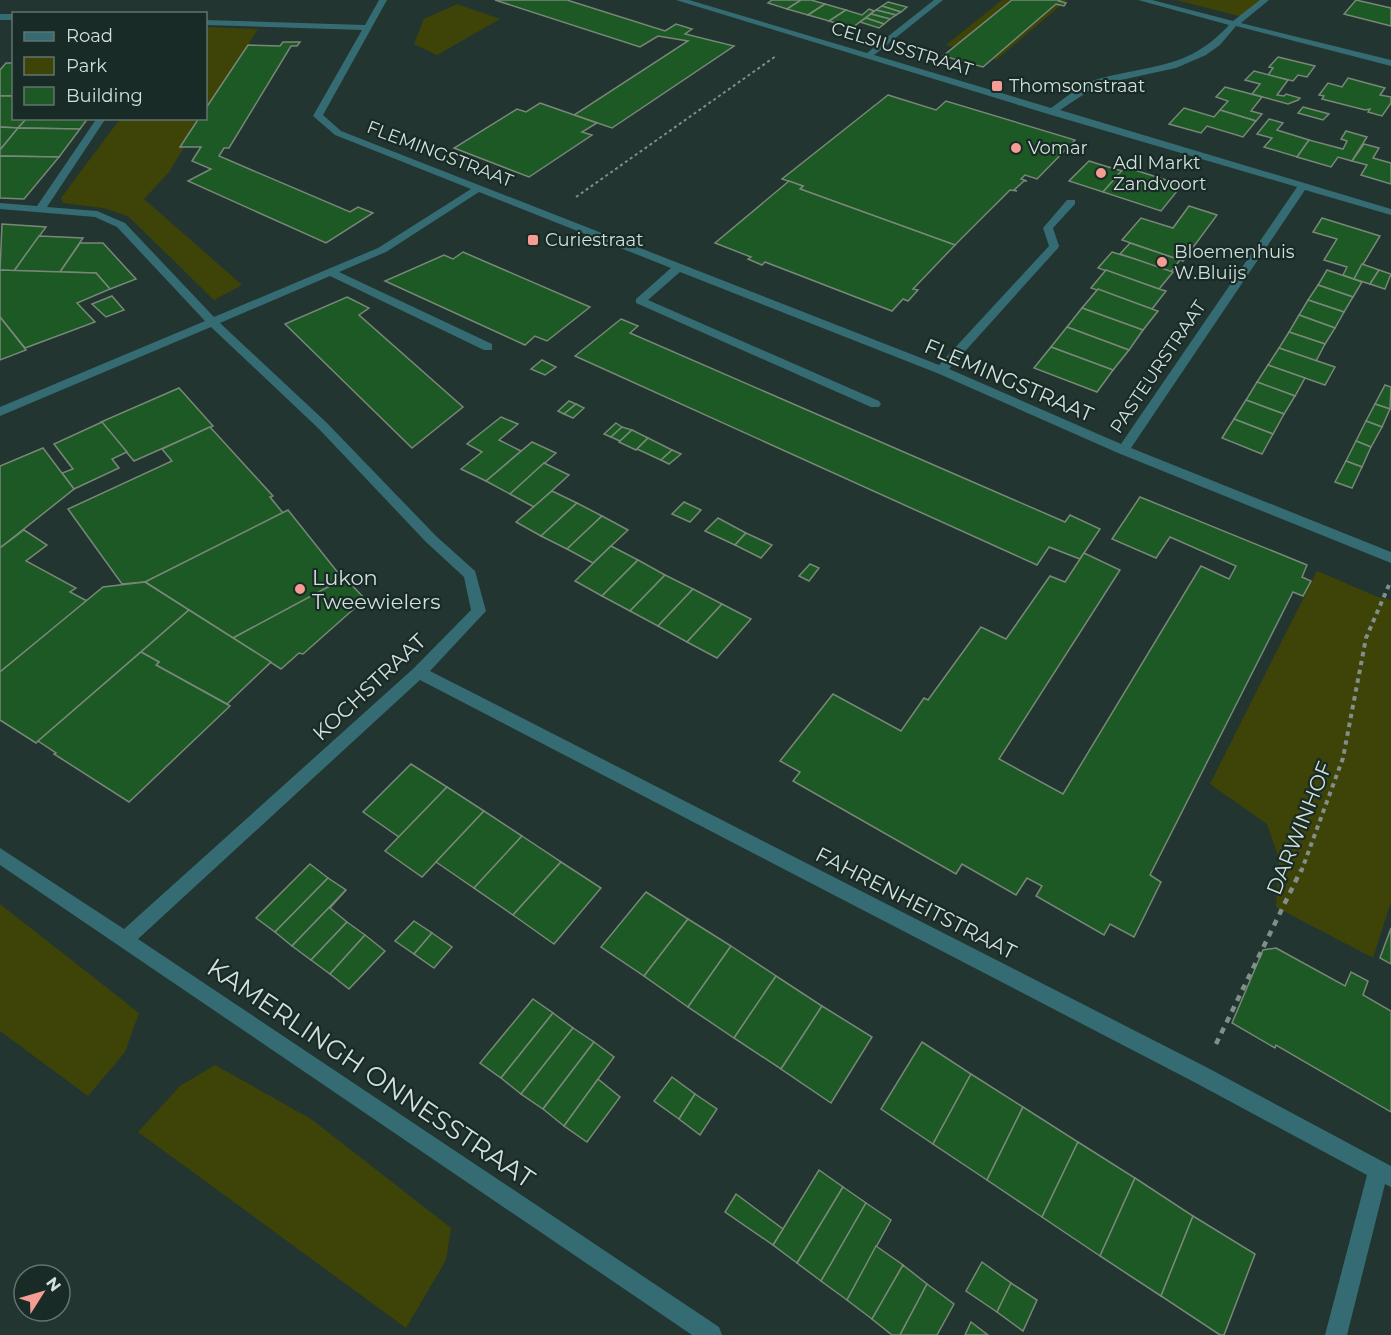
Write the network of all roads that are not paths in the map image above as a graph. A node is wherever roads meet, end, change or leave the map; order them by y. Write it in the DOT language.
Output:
graph roads {
  1 [pos="383,0"];
  2 [pos="680,0"];
  3 [pos="939,0"];
  4 [pos="1142,0"];
  5 [pos="1265,0"];
  6 [pos="207,23"];
  7 [pos="1234,24"];
  8 [pos="366,28"];
  9 [pos="868,56"];
  10 [pos="1391,63"];
  11 [pos="1051,112"];
  12 [pos="101,120"];
  13 [pos="1303,185"];
  14 [pos="479,188"];
  15 [pos="1071,202"];
  16 [pos="0,206"];
  17 [pos="41,208"];
  18 [pos="1391,212"];
  19 [pos="678,267"];
  20 [pos="330,272"];
  21 [pos="212,322"];
  22 [pos="488,347"];
  23 [pos="941,370"];
  24 [pos="875,404"];
  25 [pos="0,411"];
  26 [pos="1123,450"];
  27 [pos="1391,558"];
  28 [pos="419,672"];
  29 [pos="0,856"];
  30 [pos="125,940"];
  31 [pos="1385,1174"];
  32 [pos="711,1335"];
  33 [pos="1336,1335"];
  1 -- 8 [label="street, FLEMINGSTRAAT"];
  2 -- 9 [label="street, CELSIUSSTRAAT"];
  3 -- 9 [label="street"];
  4 -- 7 [label="street"];
  5 -- 7 [label="street"];
  6 -- 8 [label="street"];
  7 -- 10 [label="street"];
  7 -- 11 [label="street"];
  8 -- 14 [label="street, FLEMINGSTRAAT"];
  9 -- 11 [label="street, CELSIUSSTRAAT"];
  11 -- 13 [label="street, CELSIUSSTRAAT"];
  12 -- 17 [label="street"];
  13 -- 18 [label="street, CELSIUSSTRAAT"];
  13 -- 26 [label="street, PASTEURSTRAAT"];
  14 -- 19 [label="street, FLEMINGSTRAAT"];
  14 -- 20 [label="street"];
  15 -- 23 [label="street"];
  16 -- 17 [label="street"];
  17 -- 21 [label="street"];
  19 -- 23 [label="street, FLEMINGSTRAAT"];
  19 -- 24 [label="street"];
  20 -- 21 [label="street"];
  20 -- 22 [label="street"];
  21 -- 25 [label="street"];
  21 -- 28 [label="street, KOCHSTRAAT"];
  23 -- 26 [label="street, FLEMINGSTRAAT"];
  26 -- 27 [label="street, FLEMINGSTRAAT"];
  28 -- 30 [label="street, KOCHSTRAAT"];
  28 -- 31 [label="street, FAHRENHEITSTRAAT"];
  29 -- 30 [label="street, KAMERLINGH ONNESSTRAAT"];
  30 -- 32 [label="street, KAMERLINGH ONNESSTRAAT"];
  31 -- 33 [label="street"];
}
